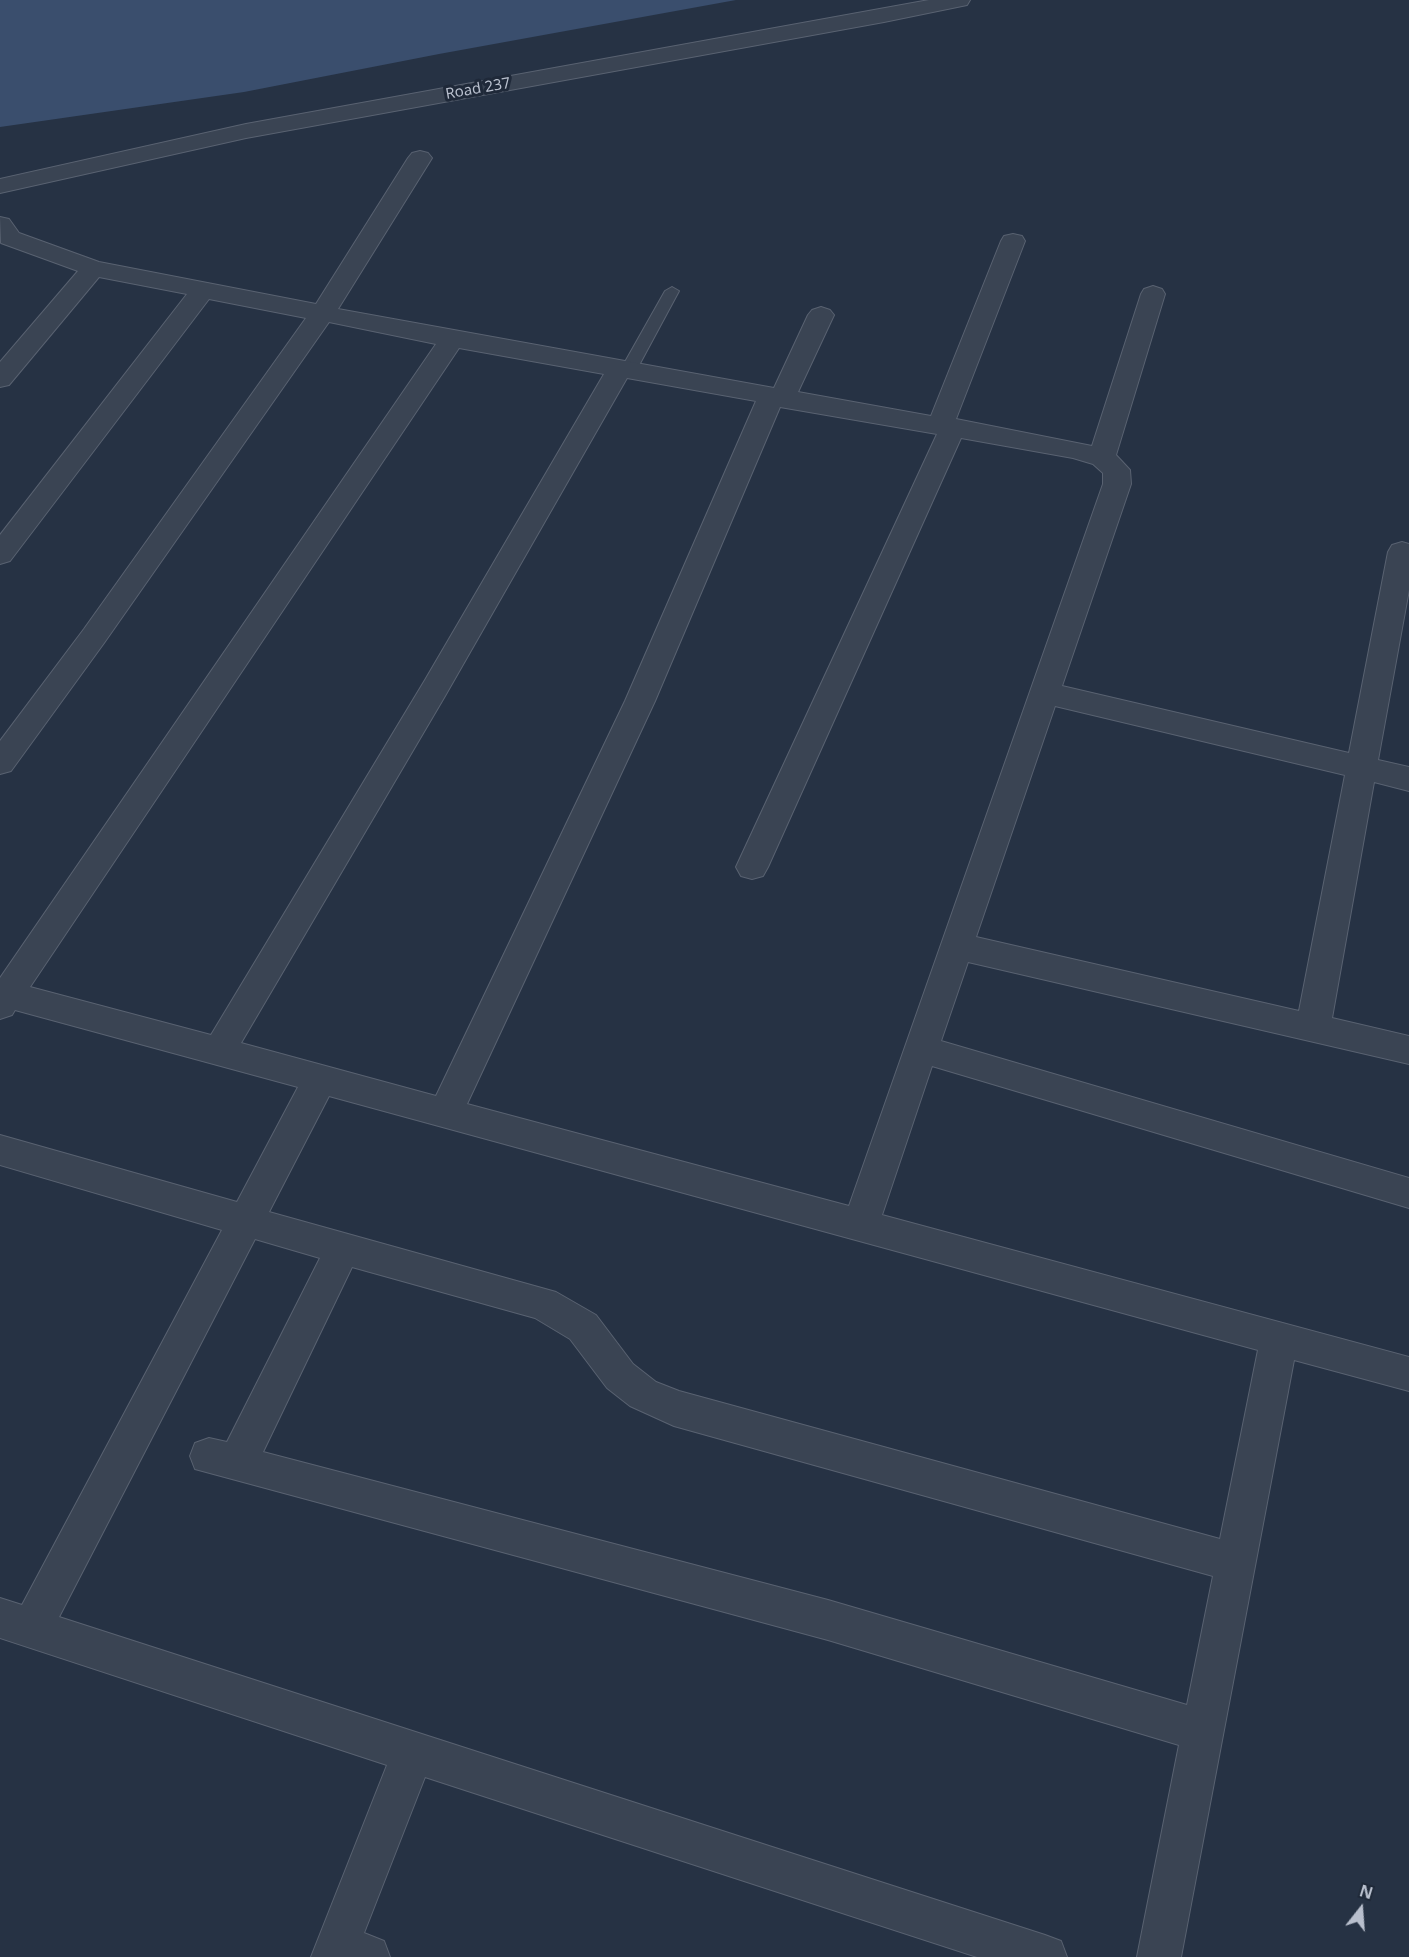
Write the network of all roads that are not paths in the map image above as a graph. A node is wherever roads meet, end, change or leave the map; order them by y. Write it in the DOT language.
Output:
graph roads {
  1 [pos="959,0"];
  2 [pos="420,158"];
  3 [pos="0,186"];
  4 [pos="0,228"];
  5 [pos="1014,241"];
  6 [pos="93,268"];
  7 [pos="202,290"];
  8 [pos="672,291"];
  9 [pos="1153,294"];
  10 [pos="322,314"];
  11 [pos="821,315"];
  12 [pos="452,339"];
  13 [pos="624,368"];
  14 [pos="0,379"];
  15 [pos="777,398"];
  16 [pos="946,426"];
  17 [pos="1102,458"];
  18 [pos="1402,552"];
  19 [pos="0,554"];
  20 [pos="1045,693"];
  21 [pos="0,763"];
  22 [pos="1363,768"];
  23 [pos="1409,779"];
  24 [pos="752,867"];
  25 [pos="957,946"];
  26 [pos="2,997"];
  27 [pos="1313,1028"];
  28 [pos="922,1049"];
  29 [pos="1409,1050"];
  30 [pos="219,1051"];
  31 [pos="320,1079"];
  32 [pos="445,1113"];
  33 [pos="0,1150"];
  34 [pos="1409,1193"];
  35 [pos="247,1219"];
  36 [pos="860,1226"];
  37 [pos="343,1248"];
  38 [pos="1279,1340"];
  39 [pos="1409,1374"];
  40 [pos="1236,1563"];
  41 [pos="16,1623"];
  42 [pos="1203,1731"];
  43 [pos="413,1752"];
  44 [pos="346,1953"];
  45 [pos="1045,1957"];
  46 [pos="1159,1957"];
  1 -- 3 [label="street, Road 237"];
  2 -- 10 [label="street"];
  4 -- 6 [label="street"];
  5 -- 16 [label="street"];
  6 -- 7 [label="street"];
  6 -- 14 [label="street"];
  7 -- 10 [label="street"];
  7 -- 19 [label="street"];
  8 -- 13 [label="lane"];
  9 -- 17 [label="street"];
  10 -- 12 [label="street"];
  10 -- 21 [label="street"];
  11 -- 15 [label="street"];
  12 -- 13 [label="street"];
  12 -- 26 [label="street"];
  13 -- 15 [label="street"];
  13 -- 30 [label="street"];
  15 -- 16 [label="street"];
  15 -- 32 [label="street"];
  16 -- 17 [label="street"];
  16 -- 24 [label="street"];
  17 -- 20 [label="street"];
  18 -- 22 [label="street"];
  20 -- 22 [label="street"];
  20 -- 25 [label="street"];
  22 -- 23 [label="street"];
  22 -- 27 [label="street"];
  25 -- 27 [label="street"];
  25 -- 28 [label="street"];
  26 -- 30 [label="street"];
  27 -- 29 [label="street"];
  28 -- 34 [label="street"];
  28 -- 36 [label="street"];
  30 -- 31 [label="street"];
  31 -- 32 [label="street"];
  31 -- 35 [label="street"];
  32 -- 36 [label="street"];
  33 -- 35 [label="street"];
  35 -- 37 [label="street"];
  35 -- 41 [label="street"];
  36 -- 38 [label="street"];
  37 -- 40 [label="street"];
  37 -- 42 [label="street"];
  38 -- 39 [label="street"];
  38 -- 40 [label="street"];
  40 -- 42 [label="street"];
  41 -- 43 [label="street"];
  42 -- 46 [label="street"];
  43 -- 44 [label="street"];
  43 -- 45 [label="street"];
}
